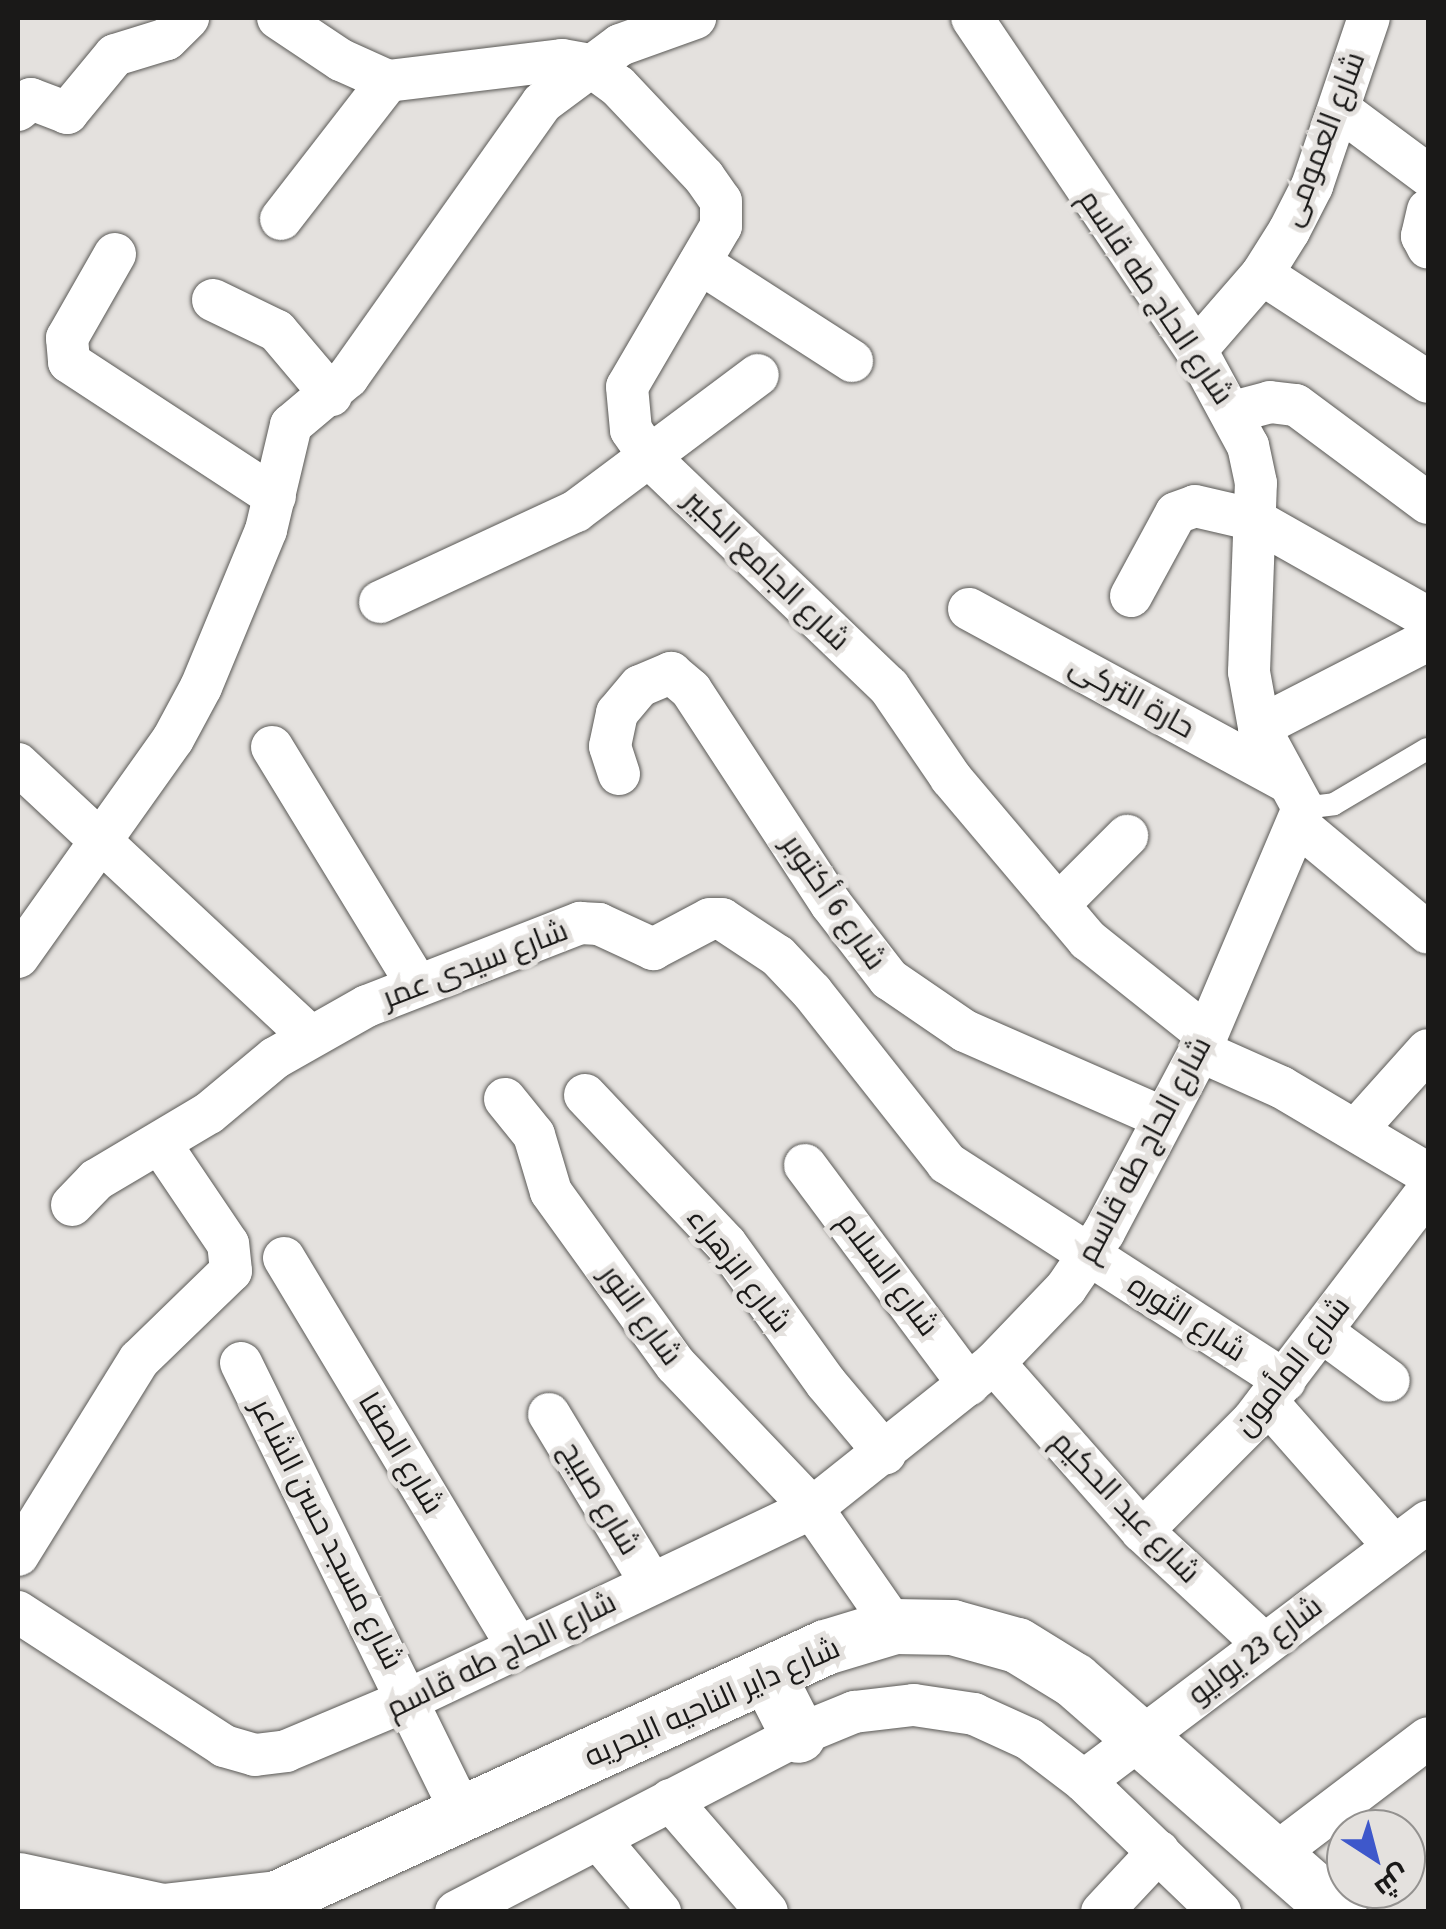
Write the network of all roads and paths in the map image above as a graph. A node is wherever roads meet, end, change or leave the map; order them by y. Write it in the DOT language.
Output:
graph roads {
  1 [pos="188,18"];
  2 [pos="278,18"];
  3 [pos="695,18"];
  4 [pos="972,18"];
  5 [pos="1370,18"];
  6 [pos="589,64"];
  7 [pos="388,81"];
  8 [pos="1339,109"];
  9 [pos="18,110"];
  10 [pos="1428,175"];
  11 [pos="1428,210"];
  12 [pos="281,219"];
  13 [pos="1428,248"];
  14 [pos="115,254"];
  15 [pos="700,263"];
  16 [pos="1262,274"];
  17 [pos="213,300"];
  18 [pos="1196,350"];
  19 [pos="852,360"];
  20 [pos="758,375"];
  21 [pos="1428,382"];
  22 [pos="331,395"];
  23 [pos="1233,412"];
  24 [pos="651,459"];
  25 [pos="275,497"];
  26 [pos="1428,503"];
  27 [pos="1255,520"];
  28 [pos="1131,596"];
  29 [pos="380,602"];
  30 [pos="969,608"];
  31 [pos="1428,618"];
  32 [pos="1428,640"];
  33 [pos="1259,727"];
  34 [pos="272,747"];
  35 [pos="1427,749"];
  36 [pos="18,764"];
  37 [pos="619,774"];
  38 [pos="1300,807"];
  39 [pos="1127,836"];
  40 [pos="101,838"];
  41 [pos="1058,905"];
  42 [pos="1428,933"];
  43 [pos="18,956"];
  44 [pos="417,985"];
  45 [pos="310,1036"];
  46 [pos="1203,1043"];
  47 [pos="1428,1050"];
  48 [pos="584,1095"];
  49 [pos="505,1098"];
  50 [pos="1163,1118"];
  51 [pos="1357,1129"];
  52 [pos="162,1146"];
  53 [pos="805,1166"];
  54 [pos="1428,1174"];
  55 [pos="1428,1190"];
  56 [pos="72,1205"];
  57 [pos="1090,1256"];
  58 [pos="284,1258"];
  59 [pos="1321,1331"];
  60 [pos="241,1363"];
  61 [pos="981,1374"];
  62 [pos="1389,1381"];
  63 [pos="1276,1392"];
  64 [pos="549,1414"];
  65 [pos="884,1452"];
  66 [pos="812,1508"];
  67 [pos="1142,1531"];
  68 [pos="1412,1534"];
  69 [pos="18,1554"];
  70 [pos="651,1583"];
  71 [pos="18,1612"];
  72 [pos="894,1626"];
  73 [pos="1264,1644"];
  74 [pos="518,1647"];
  75 [pos="768,1676"];
  76 [pos="410,1699"];
  77 [pos="1143,1734"];
  78 [pos="798,1735"];
  79 [pos="1428,1738"];
  80 [pos="1084,1781"];
  81 [pos="670,1800"];
  82 [pos="463,1815"];
  83 [pos="601,1842"];
  84 [pos="1158,1851"];
  85 [pos="1278,1852"];
  86 [pos="18,1880"];
  87 [pos="526,1897"];
  88 [pos="279,1905"];
  89 [pos="456,1912"];
  90 [pos="660,1912"];
  91 [pos="767,1912"];
  92 [pos="1102,1912"];
  93 [pos="1220,1912"];
  94 [pos="1339,1912"];
  1 -- 9 [label="street"];
  2 -- 7 [label="street"];
  3 -- 6 [label="street"];
  4 -- 18 [label="street, شارع الحاج طه قاسم"];
  5 -- 8 [label="street, شارع العمومى"];
  6 -- 7 [label="street"];
  6 -- 15 [label="street, شارع الجامع الكبير"];
  6 -- 22 [label="street"];
  7 -- 12 [label="street"];
  8 -- 10 [label="street"];
  8 -- 16 [label="street, شارع العمومى"];
  11 -- 13 [label="street"];
  14 -- 25 [label="street"];
  15 -- 19 [label="street"];
  15 -- 24 [label="street, شارع الجامع الكبير"];
  16 -- 18 [label="street, شارع العمومى"];
  16 -- 21 [label="street"];
  17 -- 22 [label="street"];
  18 -- 23 [label="street, شارع الحاج طه قاسم"];
  20 -- 24 [label="street"];
  22 -- 25 [label="street"];
  23 -- 26 [label="street"];
  23 -- 27 [label="street, شارع الحاج طه قاسم"];
  24 -- 29 [label="street"];
  24 -- 41 [label="street, شارع الجامع الكبير"];
  25 -- 40 [label="street"];
  27 -- 28 [label="street"];
  27 -- 31 [label="street"];
  27 -- 33 [label="street, شارع الحاج طه قاسم"];
  30 -- 38 [label="street, حارة التركى"];
  32 -- 33 [label="street"];
  33 -- 38 [label="street, شارع الحاج طه قاسم"];
  34 -- 44 [label="street"];
  35 -- 38 [label="lane"];
  36 -- 40 [label="street"];
  37 -- 50 [label="street, شارع 6 أكتوبر"];
  38 -- 42 [label="street"];
  38 -- 46 [label="street, شارع الحاج طه قاسم"];
  39 -- 41 [label="street"];
  40 -- 43 [label="street"];
  40 -- 45 [label="street"];
  41 -- 46 [label="street, شارع الجامع الكبير"];
  44 -- 45 [label="street, شارع سيدى عمر"];
  44 -- 57 [label="street, شارع سيدى عمر"];
  45 -- 52 [label="street, شارع سيدى عمر"];
  46 -- 50 [label="street, شارع الحاج طه قاسم"];
  46 -- 51 [label="street, شارع الجامع الكبير"];
  47 -- 51 [label="street"];
  48 -- 65 [label="street, شارع الزهراء"];
  49 -- 66 [label="street, شارع النور"];
  50 -- 57 [label="street, شارع الحاج طه قاسم"];
  51 -- 54 [label="street, شارع الجامع الكبير"];
  52 -- 56 [label="street, شارع سيدى عمر"];
  52 -- 69 [label="street"];
  53 -- 61 [label="street, شارع السلام"];
  55 -- 59 [label="street, شارع المأمون"];
  57 -- 61 [label="street, شارع الحاج طه قاسم"];
  57 -- 63 [label="street, شارع الثوره"];
  58 -- 74 [label="street, شارع الصفا"];
  59 -- 62 [label="street"];
  59 -- 63 [label="street, شارع المأمون"];
  60 -- 76 [label="street, شارع مسجد حسن الشاعر"];
  61 -- 65 [label="street, شارع الحاج طه قاسم"];
  61 -- 67 [label="street, شارع عبد الحكيم"];
  63 -- 67 [label="street, شارع المأمون"];
  63 -- 68 [label="street, شارع الثوره"];
  64 -- 70 [label="street, شارع صبيح"];
  65 -- 66 [label="street, شارع الحاج طه قاسم"];
  66 -- 70 [label="street, شارع الحاج طه قاسم"];
  66 -- 72 [label="street, شارع النور"];
  67 -- 73 [label="street, شارع عبد الحكيم"];
  68 -- 73 [label="street, شارع 23 يوليو"];
  70 -- 74 [label="street, شارع الحاج طه قاسم"];
  71 -- 76 [label="street, شارع الحاج طه قاسم"];
  72 -- 75 [label="street, شارع داير الناحيه البحريه"];
  72 -- 77 [label="street, شارع داير الناحيه البحريه"];
  73 -- 77 [label="street, شارع 23 يوليو"];
  74 -- 76 [label="street, شارع الحاج طه قاسم"];
  75 -- 78 [label="street"];
  75 -- 82 [label="street, شارع داير الناحيه البحريه"];
  76 -- 82 [label="street, شارع مسجد حسن الشاعر"];
  77 -- 80 [label="street, شارع 23 يوليو"];
  77 -- 85 [label="street, شارع داير الناحيه البحريه"];
  78 -- 80 [label="street"];
  78 -- 81 [label="street"];
  79 -- 85 [label="street"];
  80 -- 84 [label="street"];
  81 -- 83 [label="street"];
  81 -- 91 [label="street"];
  82 -- 88 [label="street, شارع داير الناحيه البحريه"];
  83 -- 87 [label="street"];
  83 -- 90 [label="street"];
  84 -- 92 [label="street"];
  84 -- 93 [label="street"];
  85 -- 94 [label="street, شارع داير الناحيه البحريه"];
  86 -- 88 [label="street, شارع داير الناحيه البحريه"];
  87 -- 89 [label="street"];
}
